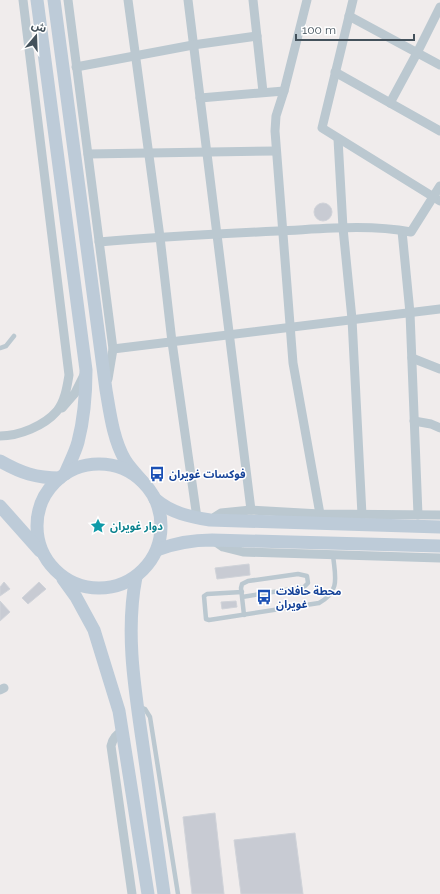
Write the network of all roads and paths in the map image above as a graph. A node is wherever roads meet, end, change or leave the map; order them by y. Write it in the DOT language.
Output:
graph roads {
  1 [pos="23,0"];
  2 [pos="37,0"];
  3 [pos="54,0"];
  4 [pos="68,0"];
  5 [pos="128,0"];
  6 [pos="188,0"];
  7 [pos="253,0"];
  8 [pos="307,0"];
  9 [pos="353,0"];
  10 [pos="440,7"];
  11 [pos="349,16"];
  12 [pos="257,36"];
  13 [pos="193,45"];
  14 [pos="417,53"];
  15 [pos="135,56"];
  16 [pos="440,65"];
  17 [pos="76,66"];
  18 [pos="335,72"];
  19 [pos="284,91"];
  20 [pos="263,92"];
  21 [pos="200,98"];
  22 [pos="390,103"];
  23 [pos="440,131"];
  24 [pos="338,139"];
  25 [pos="276,151"];
  26 [pos="207,152"];
  27 [pos="88,154"];
  28 [pos="148,154"];
  29 [pos="440,186"];
  30 [pos="437,199"];
  31 [pos="343,228"];
  32 [pos="402,230"];
  33 [pos="282,231"];
  34 [pos="217,234"];
  35 [pos="160,237"];
  36 [pos="99,242"];
  37 [pos="440,309"];
  38 [pos="410,313"];
  39 [pos="352,320"];
  40 [pos="290,328"];
  41 [pos="229,334"];
  42 [pos="14,336"];
  43 [pos="172,342"];
  44 [pos="0,348"];
  45 [pos="113,350"];
  46 [pos="412,358"];
  47 [pos="440,369"];
  48 [pos="86,370"];
  49 [pos="106,390"];
  50 [pos="56,412"];
  51 [pos="414,421"];
  52 [pos="440,428"];
  53 [pos="0,436"];
  54 [pos="0,461"];
  55 [pos="62,476"];
  56 [pos="143,482"];
  57 [pos="155,499"];
  58 [pos="0,506"];
  59 [pos="251,510"];
  60 [pos="320,514"];
  61 [pos="362,514"];
  62 [pos="440,515"];
  63 [pos="196,518"];
  64 [pos="210,520"];
  65 [pos="420,520"];
  66 [pos="440,527"];
  67 [pos="422,545"];
  68 [pos="440,546"];
  69 [pos="157,550"];
  70 [pos="328,551"];
  71 [pos="440,558"];
  72 [pos="46,559"];
  73 [pos="58,573"];
  74 [pos="136,576"];
  75 [pos="242,594"];
  76 [pos="244,615"];
  77 [pos="137,706"];
  78 [pos="123,731"];
  79 [pos="132,894"];
  80 [pos="148,894"];
  81 [pos="164,894"];
  82 [pos="178,894"];
  1 -- 50 [label="street"];
  2 -- 48 [label="main road"];
  3 -- 49 [label="main road"];
  4 -- 17 [label="street"];
  5 -- 15 [label="street"];
  6 -- 13 [label="street"];
  7 -- 12 [label="street"];
  8 -- 19 [label="street"];
  9 -- 11 [label="street"];
  10 -- 14 [label="street"];
  11 -- 14 [label="street"];
  11 -- 18 [label="street"];
  12 -- 13 [label="street"];
  12 -- 20 [label="street"];
  13 -- 15 [label="street"];
  13 -- 21 [label="street"];
  14 -- 16 [label="street"];
  14 -- 22 [label="street"];
  15 -- 17 [label="street"];
  15 -- 28 [label="street"];
  17 -- 27 [label="street"];
  18 -- 22 [label="street"];
  18 -- 24 [label="street"];
  19 -- 20 [label="street"];
  19 -- 25 [label="street"];
  20 -- 21 [label="street"];
  21 -- 26 [label="street"];
  22 -- 23 [label="street"];
  24 -- 30 [label="street"];
  24 -- 31 [label="street"];
  25 -- 26 [label="street"];
  25 -- 33 [label="street"];
  26 -- 28 [label="street"];
  26 -- 34 [label="street"];
  27 -- 28 [label="street"];
  27 -- 36 [label="street"];
  28 -- 35 [label="street"];
  29 -- 30 [label="street"];
  30 -- 32 [label="street"];
  31 -- 32 [label="street"];
  31 -- 33 [label="street"];
  31 -- 39 [label="street"];
  32 -- 38 [label="street"];
  33 -- 34 [label="street"];
  33 -- 40 [label="street"];
  34 -- 35 [label="street"];
  34 -- 41 [label="street"];
  35 -- 36 [label="street"];
  35 -- 43 [label="street"];
  36 -- 45 [label="street"];
  37 -- 38 [label="street"];
  38 -- 39 [label="street"];
  38 -- 46 [label="street"];
  39 -- 40 [label="street"];
  39 -- 61 [label="street"];
  40 -- 41 [label="street"];
  40 -- 60 [label="street"];
  41 -- 43 [label="street"];
  41 -- 59 [label="street"];
  42 -- 44 [label="lane"];
  43 -- 45 [label="street"];
  43 -- 63 [label="street"];
  45 -- 49 [label="street"];
  46 -- 47 [label="street"];
  46 -- 51 [label="street"];
  48 -- 50 [label="street"];
  48 -- 55 [label="main road"];
  49 -- 56 [label="main road"];
  50 -- 53 [label="street"];
  51 -- 52 [label="street"];
  51 -- 65 [label="street"];
  54 -- 55 [label="main road"];
  55 -- 56 [label="main road"];
  55 -- 72 [label="main road"];
  56 -- 57 [label="main road"];
  57 -- 63 [label="main road"];
  57 -- 69 [label="main road"];
  58 -- 72 [label="main road"];
  59 -- 60 [label="street"];
  59 -- 64 [label="street"];
  60 -- 61 [label="street"];
  61 -- 65 [label="street"];
  62 -- 65 [label="street"];
  63 -- 64 [label="main road"];
  64 -- 65 [label="main road"];
  65 -- 66 [label="main road"];
  65 -- 67 [label="main road"];
  67 -- 68 [label="main road"];
  67 -- 70 [label="main road"];
  69 -- 70 [label="main road"];
  69 -- 74 [label="main road"];
  70 -- 71 [label="street"];
  70 -- 76 [label="lane"];
  72 -- 73 [label="main road"];
  73 -- 74 [label="main road"];
  73 -- 78 [label="main road"];
  74 -- 77 [label="main road"];
  75 -- 75 [label="lane"];
  75 -- 76 [label="lane"];
  75 -- 76 [label="lane"];
  77 -- 81 [label="main road"];
  77 -- 82 [label="lane"];
  78 -- 79 [label="street"];
  78 -- 80 [label="main road"];
}
